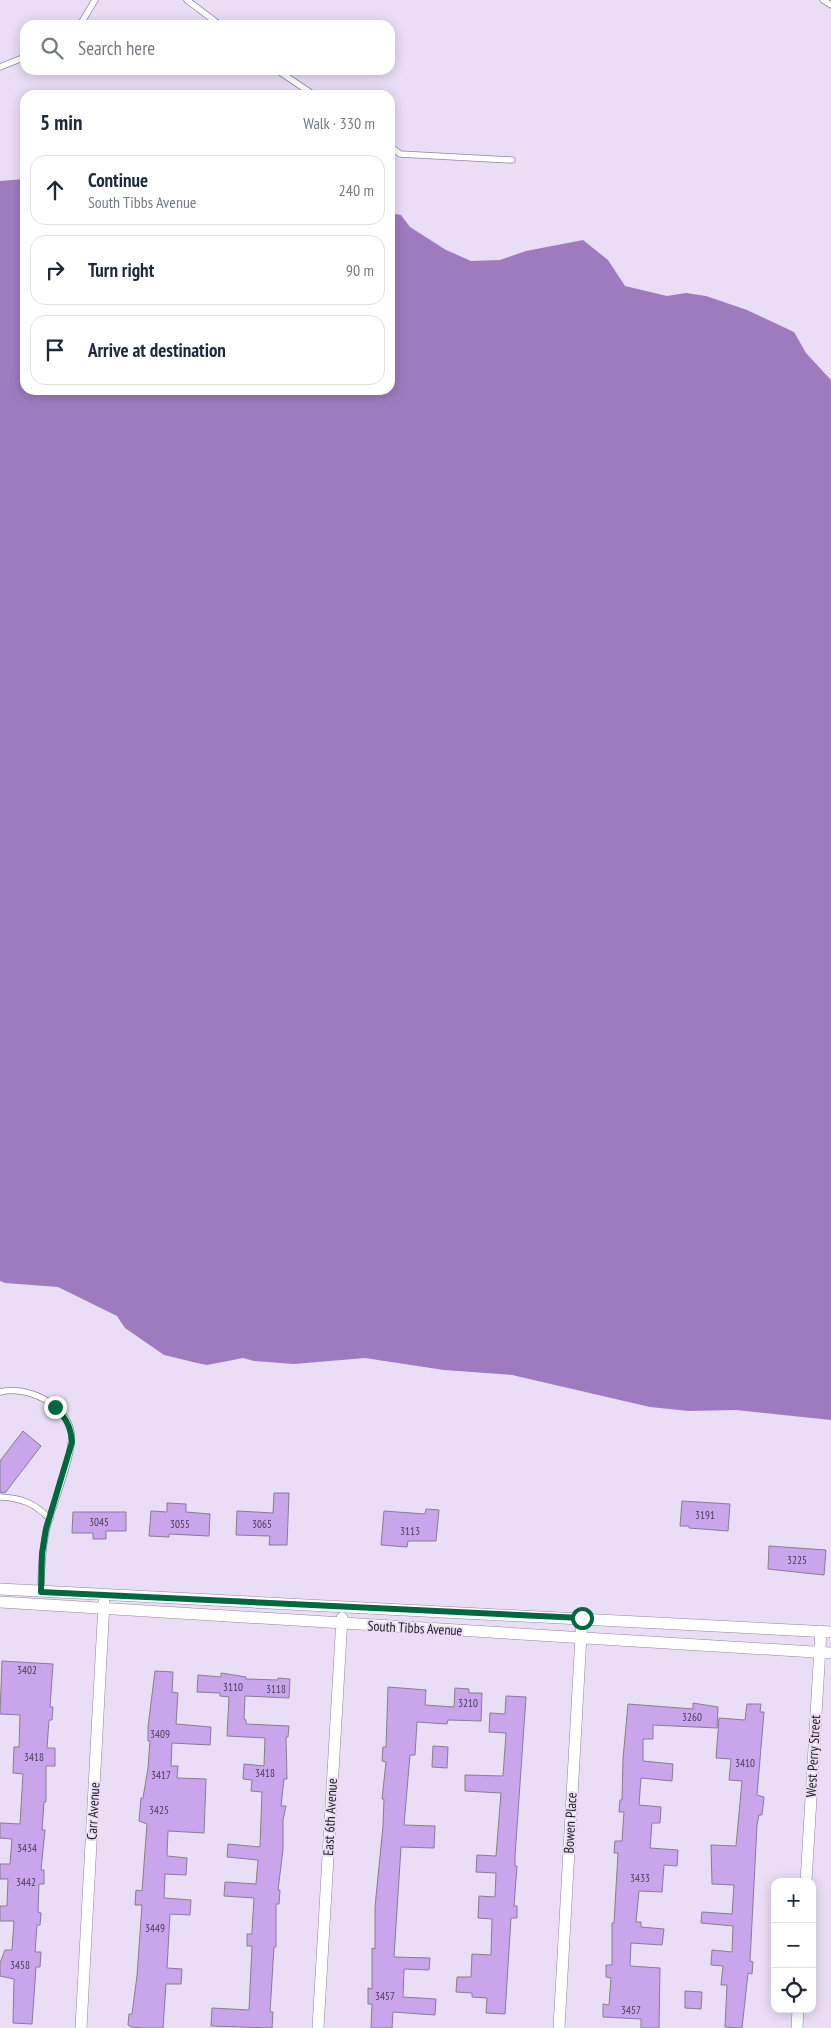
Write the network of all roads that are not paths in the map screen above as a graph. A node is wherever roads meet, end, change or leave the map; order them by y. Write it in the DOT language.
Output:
graph roads {
  1 [pos="95,0"];
  2 [pos="187,0"];
  3 [pos="823,0"];
  4 [pos="831,5"];
  5 [pos="83,20"];
  6 [pos="213,20"];
  7 [pos="20,59"];
  8 [pos="0,67"];
  9 [pos="284,75"];
  10 [pos="307,90"];
  11 [pos="395,150"];
  12 [pos="512,160"];
  13 [pos="0,1392"];
  14 [pos="0,1497"];
  15 [pos="50,1518"];
  16 [pos="0,1589"];
  17 [pos="41,1592"];
  18 [pos="105,1594"];
  19 [pos="0,1602"];
  20 [pos="343,1606"];
  21 [pos="104,1610"];
  22 [pos="582,1618"];
  23 [pos="341,1624"];
  24 [pos="826,1631"];
  25 [pos="581,1638"];
  26 [pos="825,1653"];
  27 [pos="806,1878"];
  28 [pos="798,2013"];
  29 [pos="81,2028"];
  30 [pos="318,2028"];
  31 [pos="559,2028"];
  32 [pos="797,2028"];
  1 -- 5 [label="lane"];
  2 -- 6 [label="lane"];
  3 -- 4 [label="lane"];
  7 -- 8 [label="lane"];
  9 -- 10 [label="lane"];
  11 -- 12 [label="lane"];
  13 -- 15 [label="lane"];
  14 -- 15 [label="lane"];
  15 -- 17 [label="lane"];
  16 -- 17 [label="street, South Tibbs Avenue"];
  17 -- 18 [label="street, South Tibbs Avenue"];
  18 -- 20 [label="street, South Tibbs Avenue"];
  18 -- 21 [label="street, Carr Avenue"];
  19 -- 21 [label="street, South Tibbs Avenue"];
  20 -- 22 [label="street, South Tibbs Avenue"];
  20 -- 23 [label="street, East 6th Avenue"];
  21 -- 23 [label="street, South Tibbs Avenue"];
  21 -- 29 [label="street, Carr Avenue"];
  22 -- 24 [label="street, South Tibbs Avenue"];
  22 -- 25 [label="street, Bowen Place"];
  23 -- 25 [label="street, South Tibbs Avenue"];
  23 -- 30 [label="street, East 6th Avenue"];
  24 -- 26 [label="street, West Perry Street"];
  25 -- 26 [label="street, South Tibbs Avenue"];
  25 -- 31 [label="street, Bowen Place"];
  26 -- 27 [label="street, West Perry Street"];
  28 -- 32 [label="street"];
}
